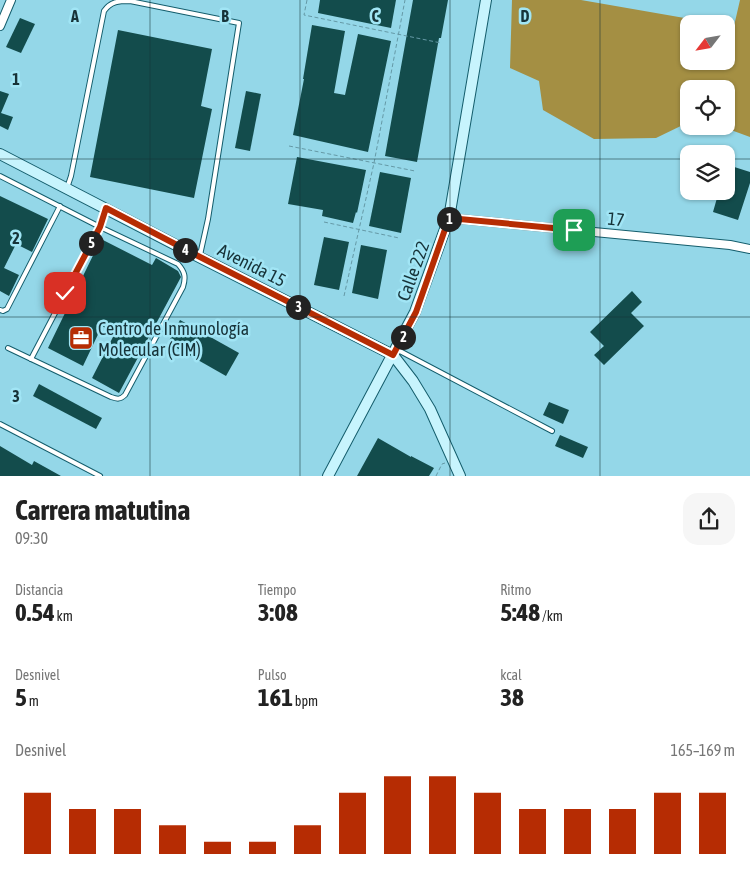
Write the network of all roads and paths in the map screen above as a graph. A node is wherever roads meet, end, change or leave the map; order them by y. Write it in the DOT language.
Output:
graph roads {
  1 [pos="11,0"];
  2 [pos="307,0"];
  3 [pos="405,0"];
  4 [pos="486,0"];
  5 [pos="0,26"];
  6 [pos="398,34"];
  7 [pos="441,43"];
  8 [pos="289,146"];
  9 [pos="0,154"];
  10 [pos="374,163"];
  11 [pos="415,171"];
  12 [pos="0,176"];
  13 [pos="67,188"];
  14 [pos="60,206"];
  15 [pos="106,208"];
  16 [pos="449,218"];
  17 [pos="324,222"];
  18 [pos="100,227"];
  19 [pos="360,230"];
  20 [pos="399,238"];
  21 [pos="750,250"];
  22 [pos="200,257"];
  23 [pos="344,296"];
  24 [pos="0,310"];
  25 [pos="8,348"];
  26 [pos="395,352"];
  27 [pos="31,359"];
  28 [pos="0,424"];
  29 [pos="552,431"];
  30 [pos="452,458"];
  31 [pos="100,476"];
  32 [pos="328,476"];
  33 [pos="436,476"];
  34 [pos="460,476"];
  1 -- 5 [label="street"];
  2 -- 6 [label="path"];
  3 -- 6 [label="path"];
  4 -- 16 [label="street, Calle 222"];
  6 -- 7 [label="path"];
  6 -- 10 [label="path"];
  8 -- 10 [label="path"];
  9 -- 13 [label="street, Avenida 15"];
  10 -- 11 [label="path"];
  10 -- 19 [label="path"];
  12 -- 14 [label="lane"];
  13 -- 15 [label="street, Avenida 15"];
  13 -- 22 [label="lane"];
  14 -- 18 [label="lane"];
  14 -- 24 [label="lane"];
  15 -- 18 [label="lane"];
  15 -- 22 [label="street, Avenida 15"];
  16 -- 21 [label="street, 17"];
  16 -- 26 [label="street, Calle 222"];
  17 -- 19 [label="path"];
  18 -- 27 [label="lane"];
  18 -- 27 [label="lane"];
  19 -- 20 [label="path"];
  19 -- 23 [label="path"];
  22 -- 26 [label="street, Avenida 15"];
  25 -- 27 [label="lane"];
  26 -- 29 [label="lane"];
  26 -- 30 [label="street, Avenida 15"];
  26 -- 32 [label="street, Calle 222"];
  28 -- 31 [label="lane"];
  30 -- 33 [label="path"];
  30 -- 34 [label="street, Avenida 15"];
}
